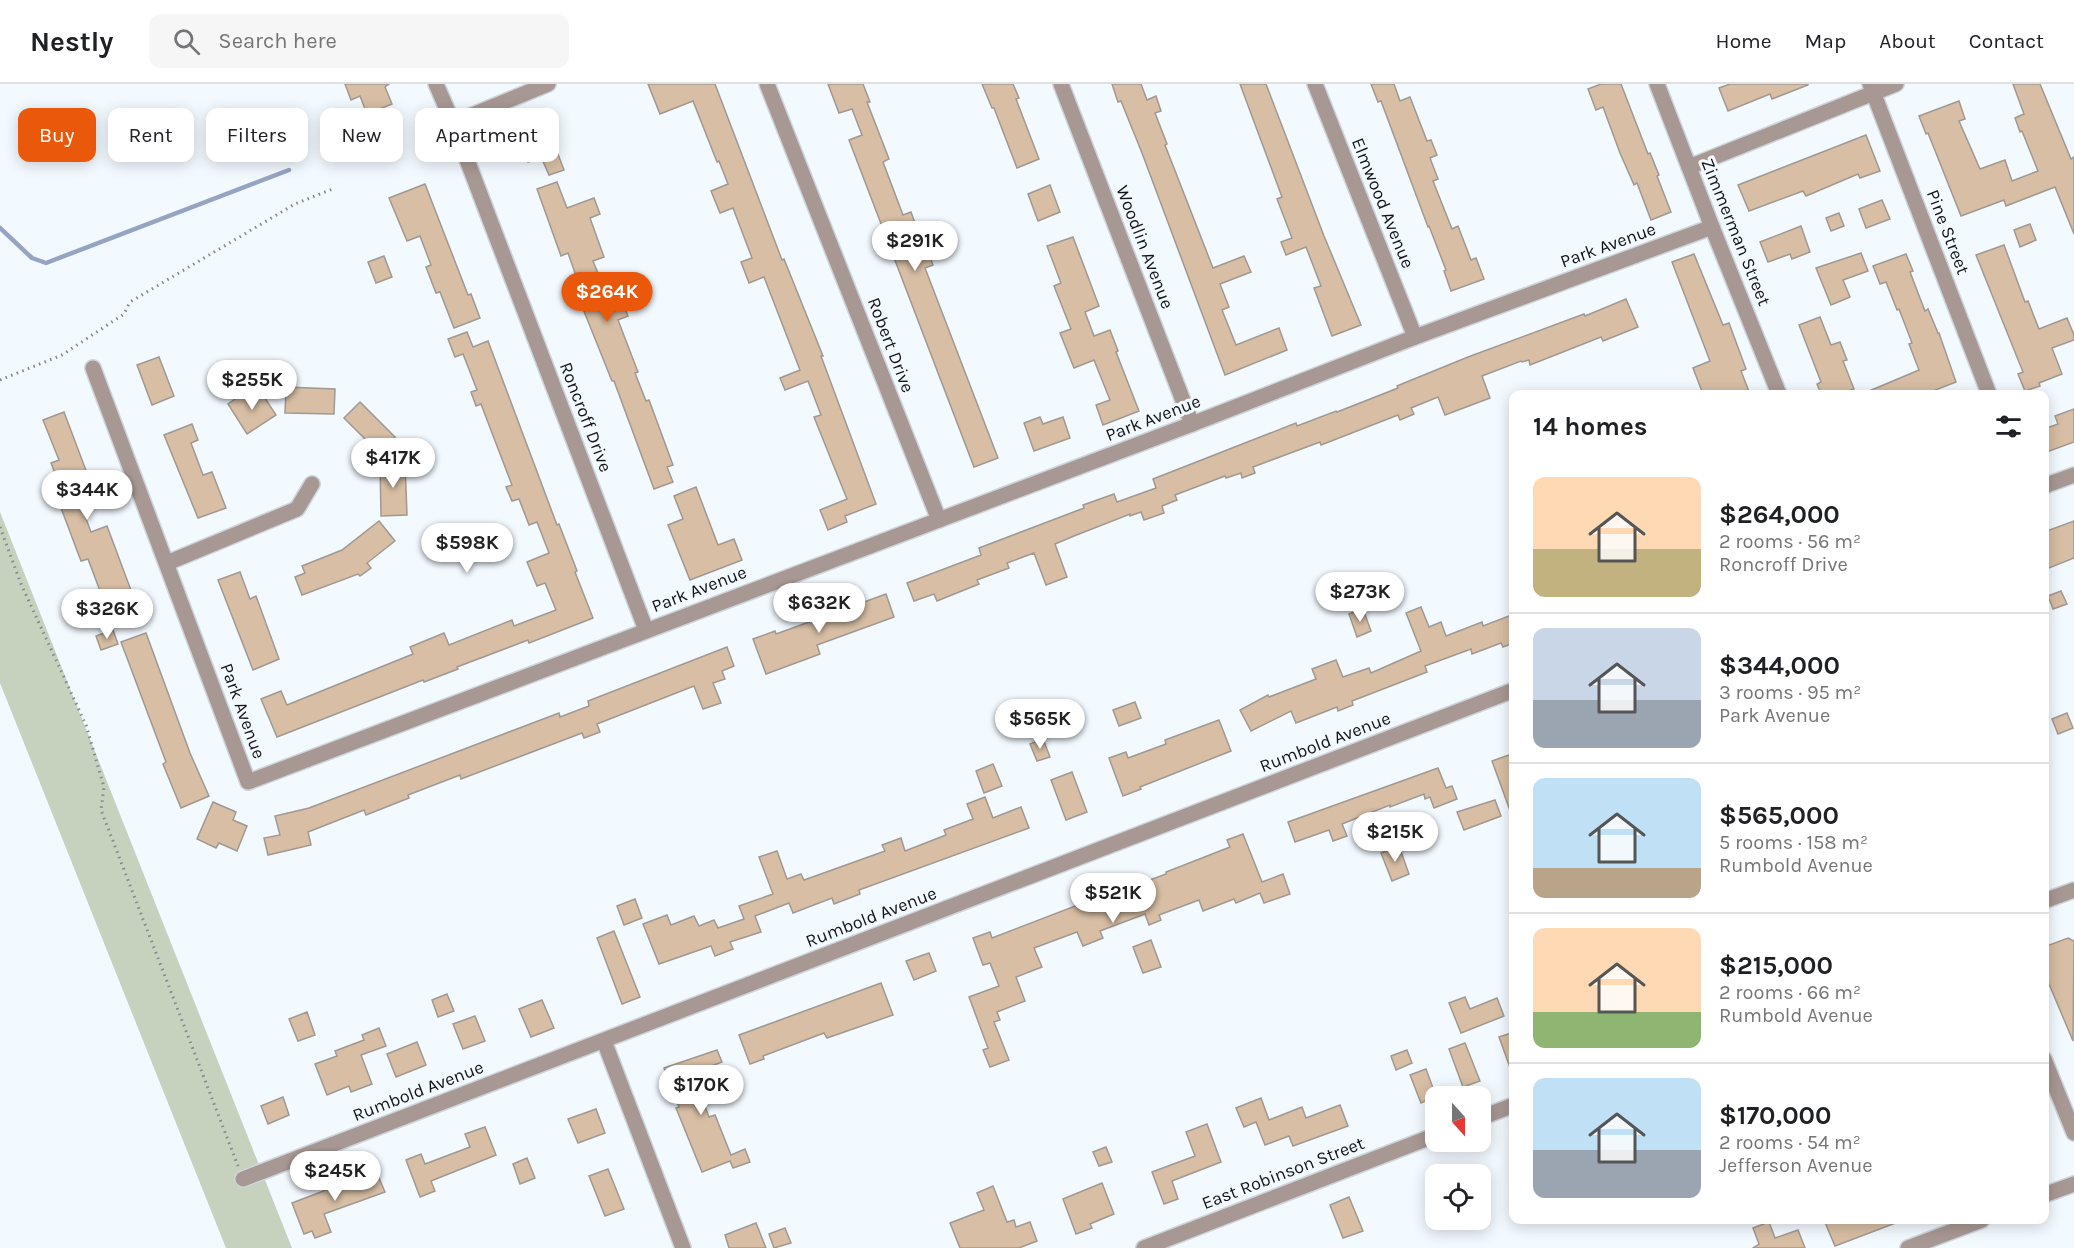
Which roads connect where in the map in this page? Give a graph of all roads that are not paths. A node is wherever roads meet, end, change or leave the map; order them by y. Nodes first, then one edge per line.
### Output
1 (436, 84) edge
2 (548, 84) edge
3 (767, 84) edge
4 (1061, 84) edge
5 (1315, 84) edge
6 (1657, 84) edge
7 (1896, 84) edge
8 (1872, 88) edge
9 (446, 108) edge
10 (490, 108) edge
11 (468, 162) edge
12 (1689, 167) junction
13 (1712, 227) junction
14 (1415, 337) junction
15 (93, 368) dead end
16 (1777, 390) edge
17 (1987, 390) edge
18 (1192, 424) junction
19 (2074, 476) edge
20 (312, 484) dead end
21 (2049, 484) edge
22 (939, 520) junction
23 (168, 563) junction
24 (646, 630) junction
25 (1509, 692) edge
26 (2074, 890) edge
27 (2049, 899) edge
28 (604, 1041) junction
29 (2049, 1071) edge
30 (1509, 1107) edge
31 (1491, 1114) edge
32 (2074, 1132) edge
33 (1425, 1139) edge
34 (243, 1179) road end
35 (2074, 1184) edge
36 (2049, 1193) edge
37 (1971, 1224) edge
38 (1165, 1244) edge
39 (683, 1248) edge
40 (1144, 1248) edge
41 (1908, 1248) edge

1 - 9 street, Roncroff Drive
2 - 10 street
3 - 22 street, Robert Drive
4 - 18 street, Woodlin Avenue
5 - 14 street, Elmwood Avenue
6 - 12 street, Zimmerman Street
7 - 8 street
8 - 12 street
8 - 17 street, Pine Street
11 - 24 street, Roncroff Drive
12 - 13 street, Zimmerman Street
13 - 14 street, Park Avenue
13 - 16 street, Zimmerman Street
14 - 18 street, Park Avenue
15 - 23 street, Park Avenue
18 - 22 street, Park Avenue
19 - 21 street
20 - 23 street
22 - 24 street, Park Avenue
23 - 24 street, Park Avenue
25 - 28 street, Rumbold Avenue
26 - 27 street
28 - 34 street, Rumbold Avenue
28 - 39 street
29 - 32 street
30 - 31 street
33 - 38 street, East Robinson Street
35 - 36 street
37 - 41 street
38 - 40 street, East Robinson Street

